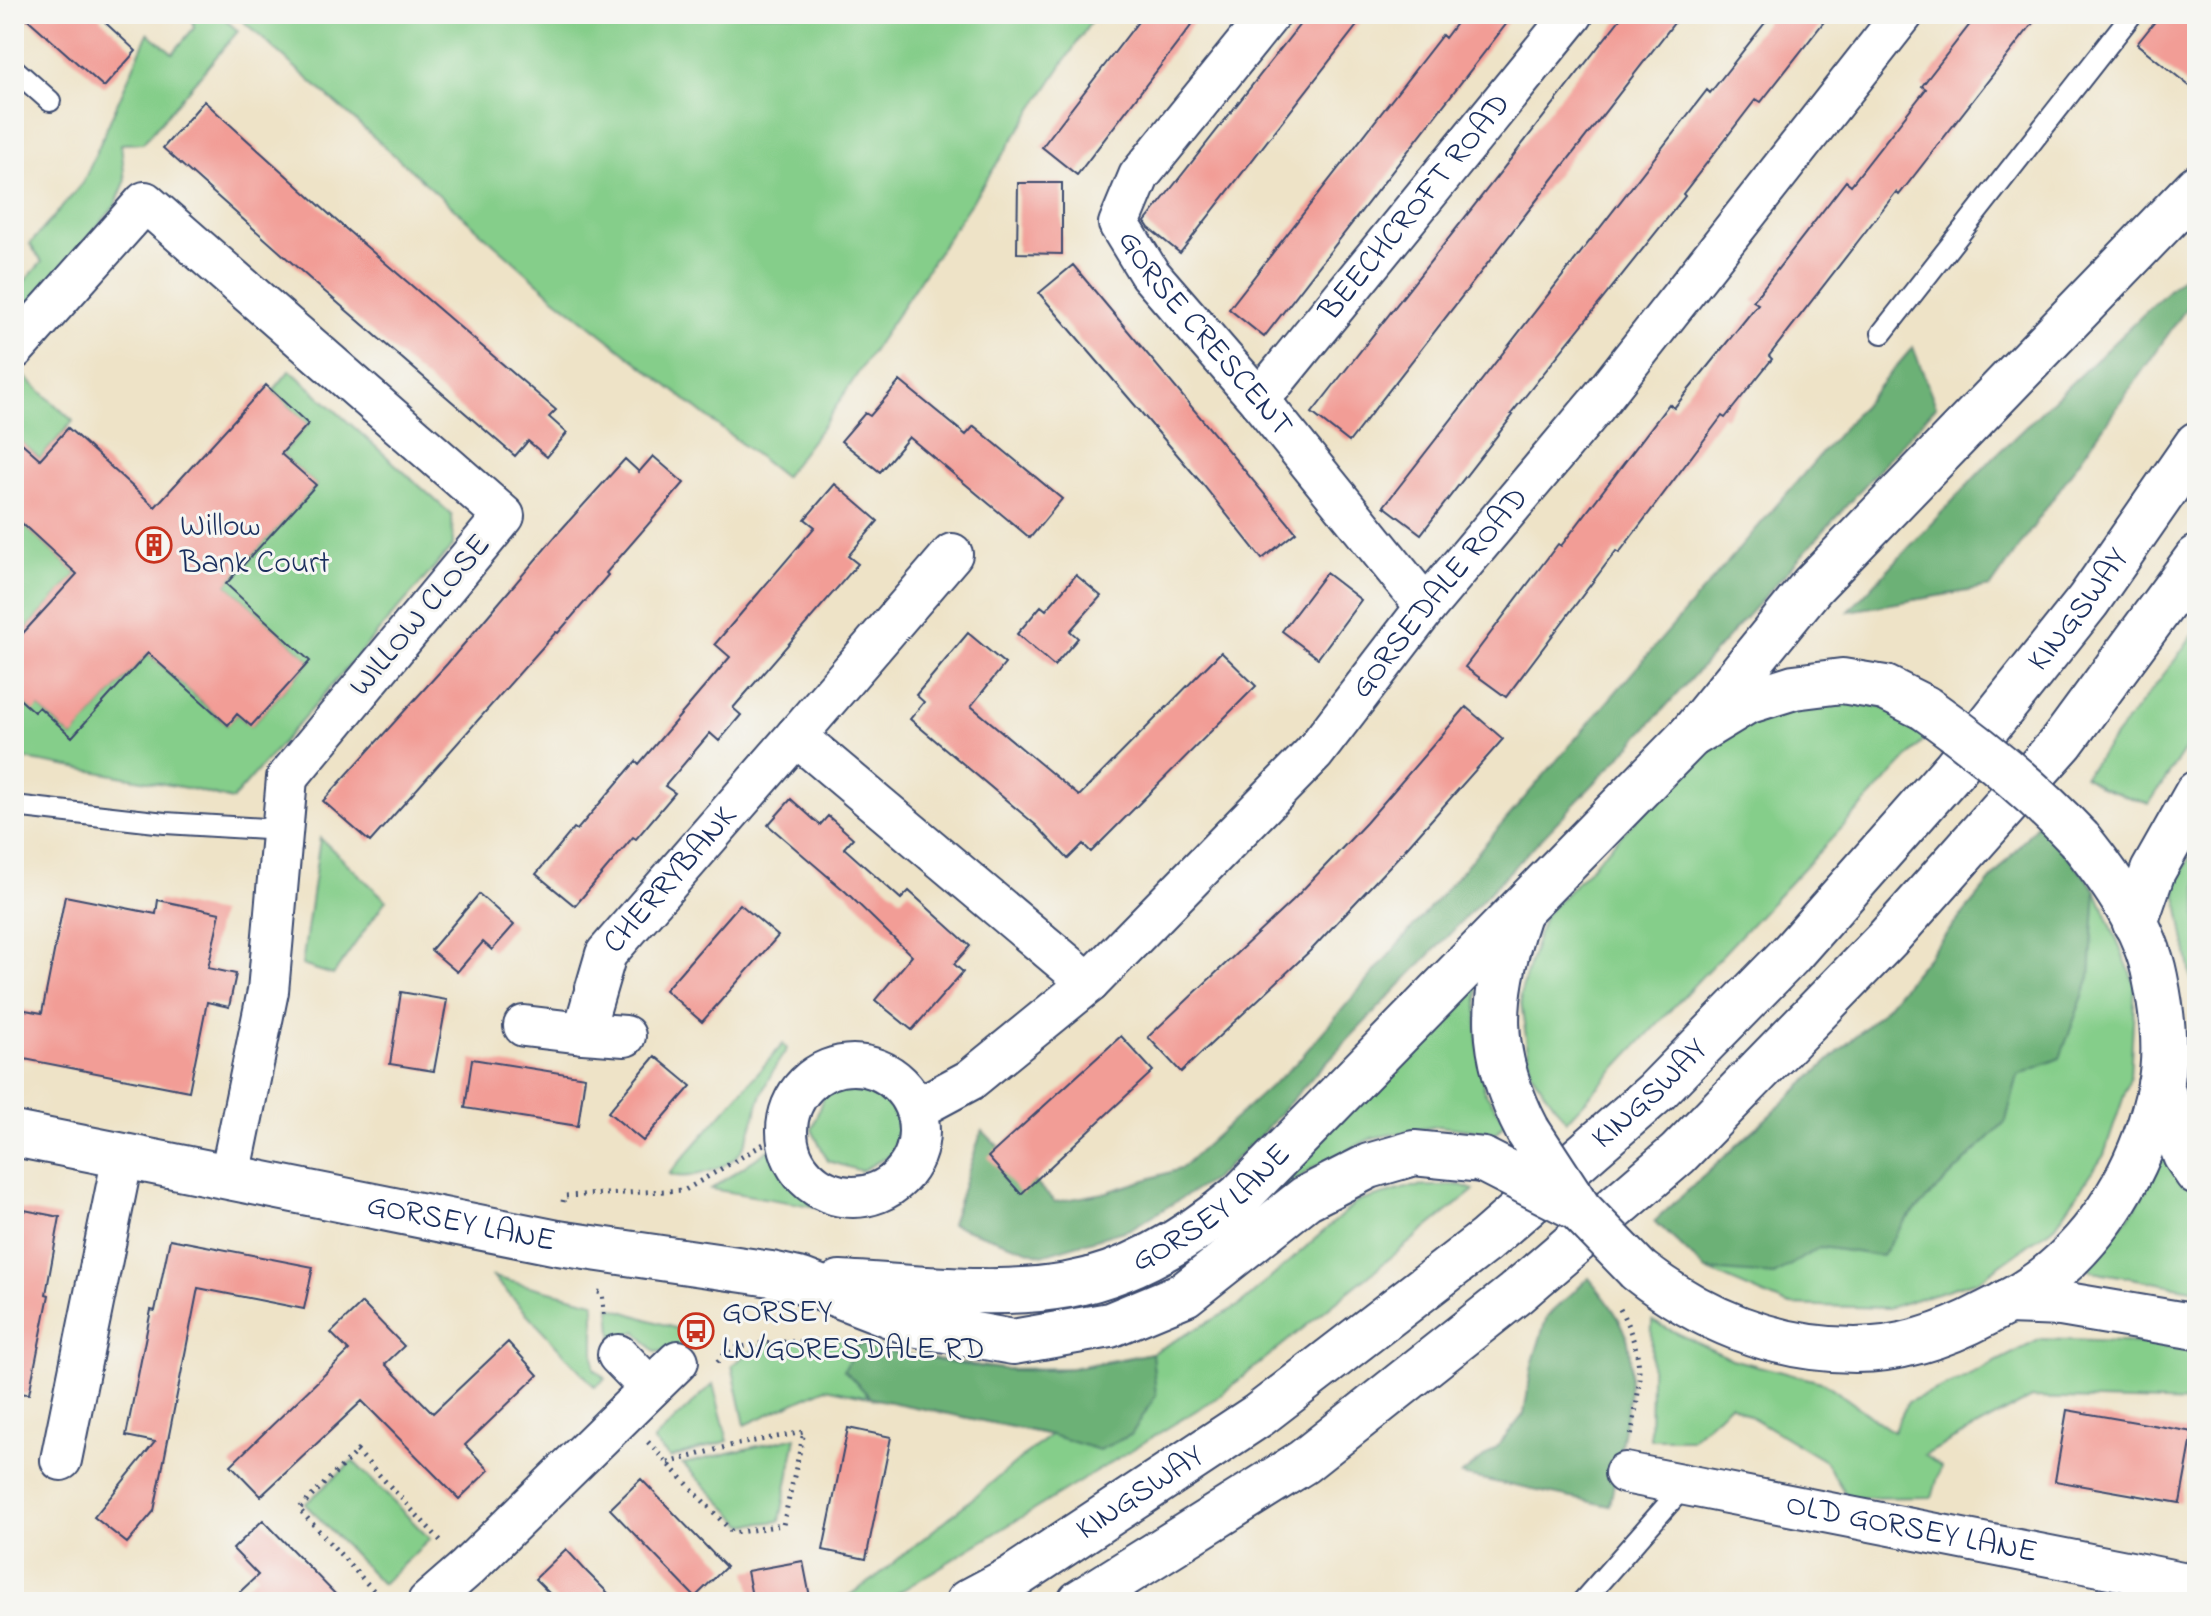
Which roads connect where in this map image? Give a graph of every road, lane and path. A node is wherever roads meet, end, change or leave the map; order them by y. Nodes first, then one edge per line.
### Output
1 (1270, 14) edge
2 (1573, 14) edge
3 (1903, 14) edge
4 (2132, 14) edge
5 (14, 69) edge
6 (50, 101) dead end
7 (2197, 187) edge
8 (1882, 333) dead end
9 (14, 349) edge
10 (1259, 400) junction
11 (2197, 444) edge
12 (952, 554) dead end
13 (2197, 558) edge
14 (1426, 607) junction
15 (796, 736) junction
16 (1690, 736) junction
17 (2197, 793) edge
18 (14, 806) edge
19 (282, 830) junction
20 (1520, 908) junction
21 (2135, 923) junction
22 (1089, 983) junction
23 (524, 1026) dead end
24 (583, 1033) junction
25 (625, 1036) dead end
26 (2160, 1084) junction
27 (916, 1109) dead end
28 (14, 1134) edge
29 (123, 1156) junction
30 (2197, 1173) edge
31 (230, 1176) junction
32 (1579, 1209) junction
33 (802, 1281) junction
34 (1627, 1286) junction
35 (2007, 1302) junction
36 (2197, 1327) edge
37 (618, 1355) dead end
38 (620, 1416) junction
39 (61, 1460) dead end
40 (668, 1463) junction
41 (1625, 1473) joint
42 (1685, 1485) junction
43 (467, 1568) junction
44 (2197, 1585) edge
45 (384, 1602) edge
46 (428, 1602) edge
47 (968, 1602) edge
48 (1080, 1602) edge
49 (1582, 1602) edge

1 - 10 street, GORSE CRESCENT
2 - 10 street, BEECHCROFT ROAD
3 - 14 street, GORSEDALE ROAD
4 - 8 lane
5 - 6 lane
7 - 16 main road
9 - 19 street, WILLOW CLOSE
10 - 14 street, GORSE CRESCENT
11 - 47 main road, KINGSWAY
12 - 15 street, CHERRYBANK
13 - 48 main road, KINGSWAY
14 - 22 street, GORSEDALE ROAD
15 - 22 street
15 - 24 street, CHERRYBANK
16 - 20 main road, GORSEY LANE
16 - 21 main road, bridge
17 - 21 main road
18 - 19 lane
19 - 31 street, WILLOW CLOSE
20 - 32 main road, bridge
20 - 33 main road, GORSEY LANE
21 - 26 main road
22 - 27 street, GORSEDALE ROAD
23 - 24 street
24 - 25 street
26 - 30 main road
26 - 35 main road
28 - 29 main road, GORSEY LANE
29 - 31 main road, GORSEY LANE
29 - 39 street
31 - 33 main road, GORSEY LANE
32 - 33 main road, GORSEY LANE, bridge
32 - 34 main road, bridge
34 - 35 main road
34 - 41 path
35 - 36 main road
37 - 38 street
38 - 40 path
38 - 43 street
40 - 40 path
41 - 42 street, OLD GORSEY LANE
42 - 44 street, OLD GORSEY LANE
42 - 49 lane
43 - 45 path
43 - 46 street

